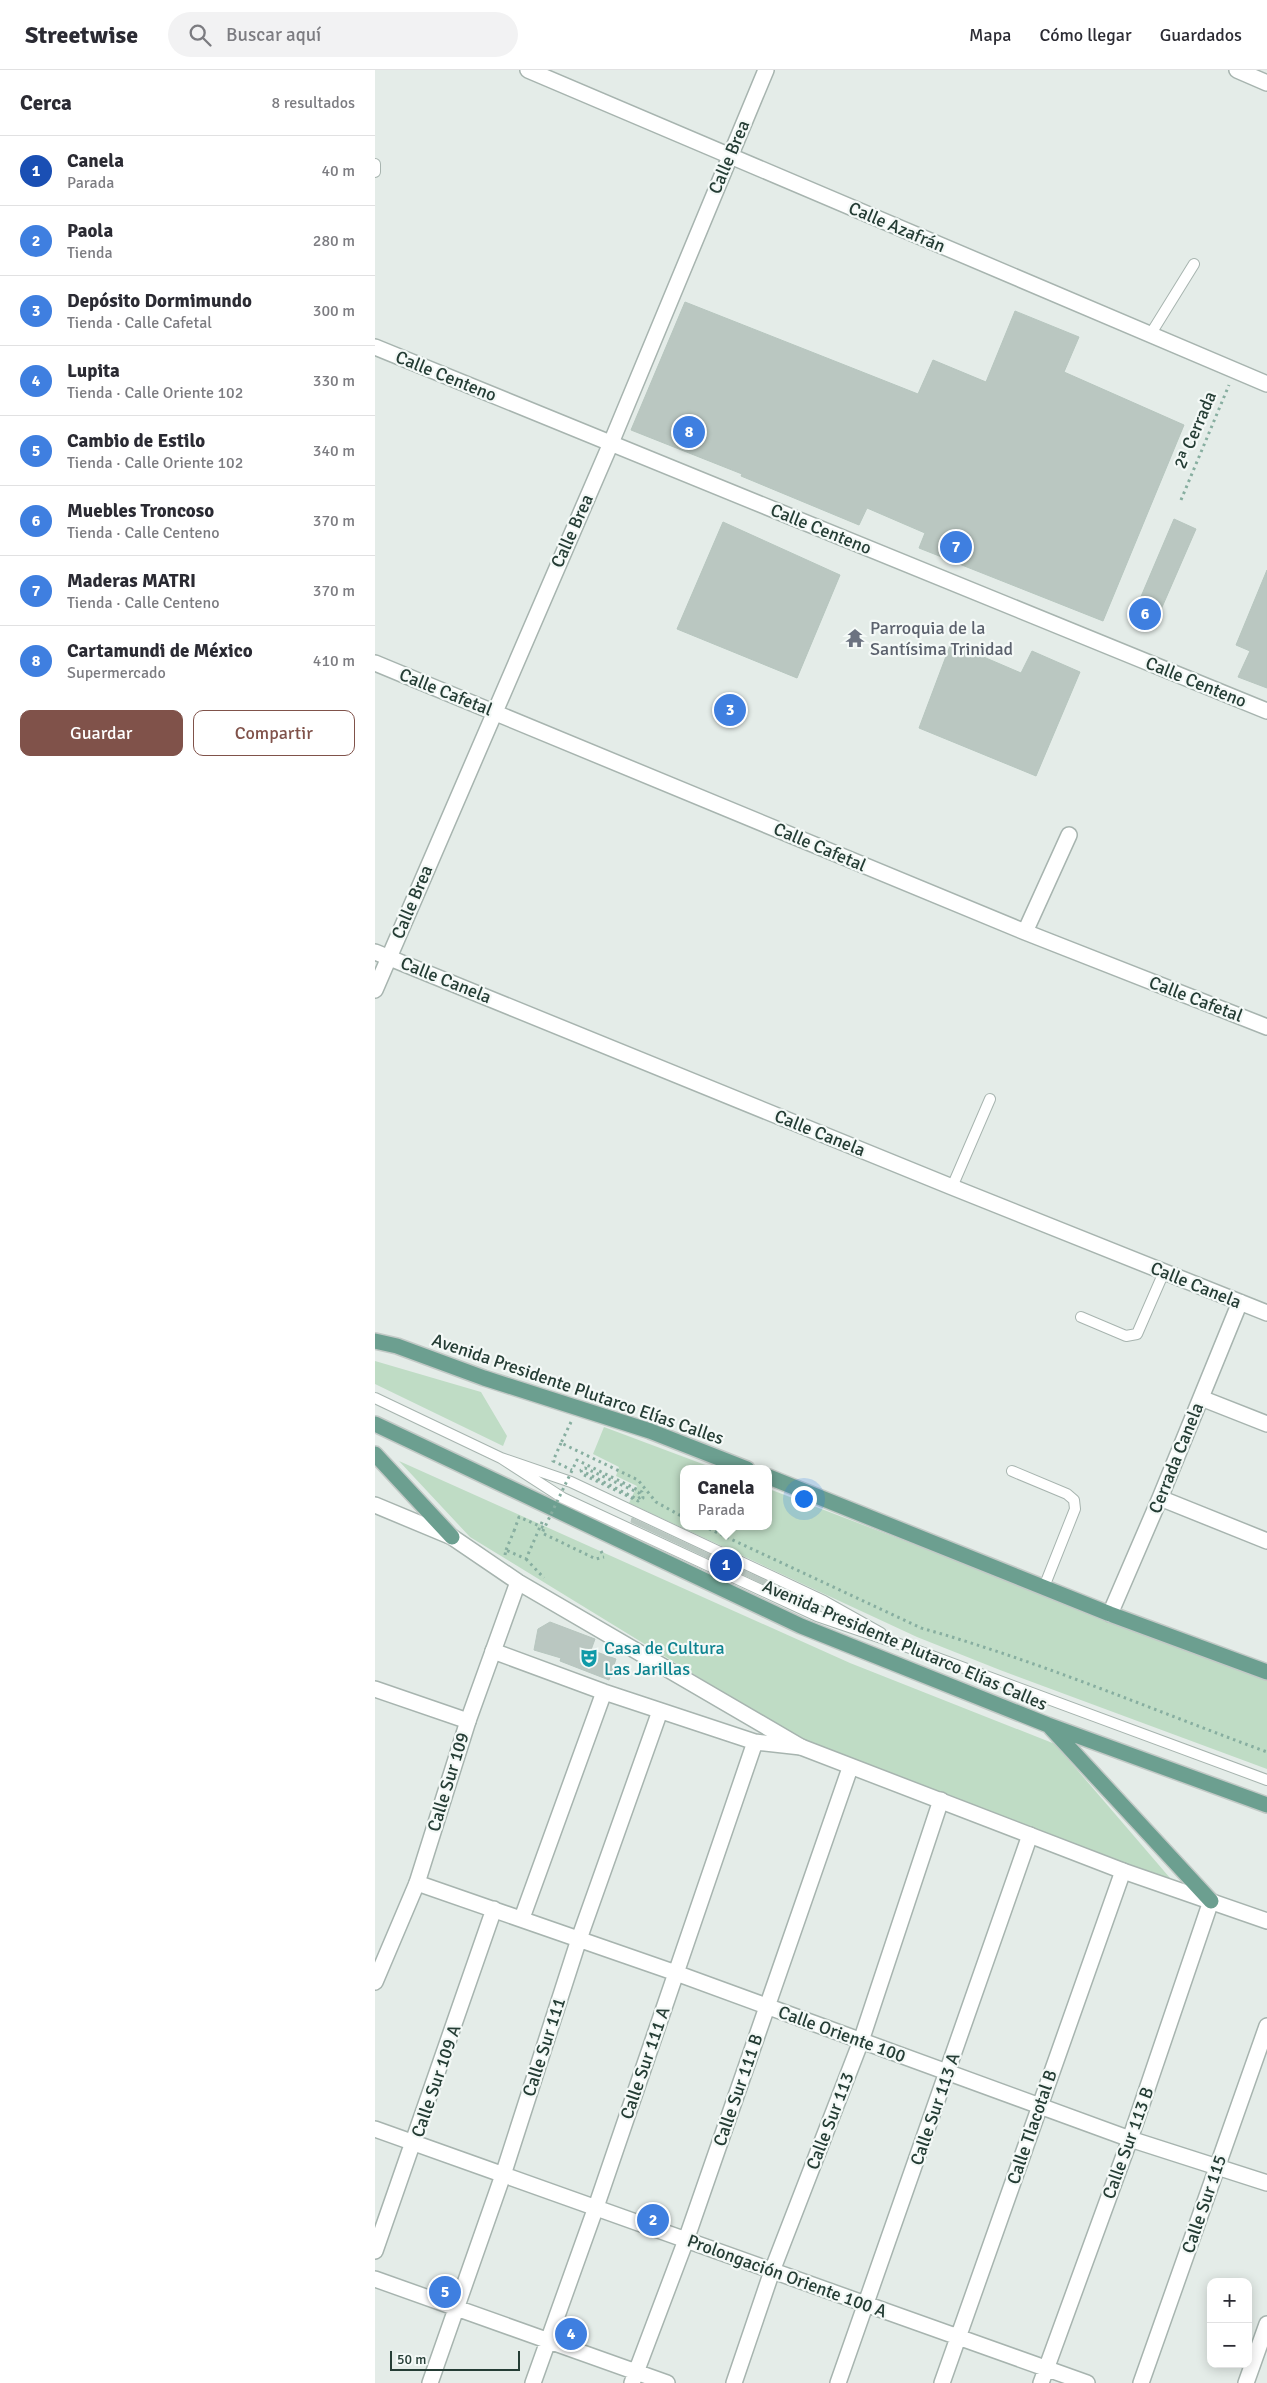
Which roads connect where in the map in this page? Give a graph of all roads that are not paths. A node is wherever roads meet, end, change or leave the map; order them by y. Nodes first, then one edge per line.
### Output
1 (527, 70) edge
2 (766, 70) edge
3 (1237, 70) edge
4 (1267, 83) edge
5 (730, 154) junction
6 (375, 164) edge
7 (375, 172) edge
8 (1194, 264) dead end
9 (1150, 335) junction
10 (375, 347) edge
11 (1267, 384) edge
12 (611, 443) junction
13 (375, 663) edge
14 (493, 711) junction
15 (1267, 711) edge
16 (1069, 835) dead end
17 (1025, 932) junction
18 (382, 954) edge
19 (375, 990) edge
20 (1267, 1027) edge
21 (990, 1100) dead end
22 (953, 1187) junction
23 (1163, 1272) junction
24 (1240, 1302) junction
25 (1267, 1313) edge
26 (1081, 1318) dead end
27 (375, 1336) edge
28 (375, 1341) edge
29 (397, 1346) junction
30 (375, 1398) edge
31 (1201, 1398) junction
32 (375, 1424) edge
33 (1267, 1424) edge
34 (375, 1454) edge
35 (501, 1458) junction
36 (737, 1465) edge
37 (1012, 1472) dead end
38 (772, 1478) edge
39 (1161, 1498) junction
40 (375, 1505) edge
41 (452, 1537) junction
42 (1267, 1541) edge
43 (518, 1582) junction
44 (1044, 1587) junction
45 (1110, 1614) junction
46 (902, 1645) junction
47 (493, 1651) junction
48 (1267, 1672) edge
49 (375, 1689) edge
50 (605, 1692) junction
51 (660, 1711) junction
52 (468, 1721) junction
53 (1048, 1725) junction
54 (755, 1742) junction
55 (801, 1747) junction
56 (850, 1768) junction
57 (1267, 1780) edge
58 (941, 1800) junction
59 (1267, 1805) edge
60 (1030, 1835) junction
61 (1123, 1871) junction
62 (417, 1883) junction
63 (1211, 1901) junction
64 (494, 1909) junction
65 (522, 1918) junction
66 (1267, 1921) edge
67 (579, 1939) junction
68 (676, 1973) junction
69 (375, 1982) edge
70 (767, 2007) junction
71 (1267, 2026) edge
72 (861, 2041) junction
73 (948, 2073) junction
74 (1038, 2106) junction
75 (375, 2129) edge
76 (1130, 2139) junction
77 (414, 2144) junction
78 (1217, 2166) junction
79 (503, 2175) junction
80 (1267, 2184) edge
81 (596, 2208) junction
82 (686, 2240) junction
83 (375, 2252) edge
84 (773, 2271) junction
85 (375, 2279) edge
86 (867, 2306) junction
87 (457, 2308) junction
88 (1267, 2324) edge
89 (959, 2337) junction
90 (548, 2340) junction
91 (1046, 2368) junction
92 (633, 2377) edge
93 (430, 2383) edge
94 (533, 2383) edge
95 (667, 2383) edge
96 (734, 2383) edge
97 (838, 2383) edge
98 (942, 2383) edge
99 (1041, 2383) edge
100 (1087, 2383) edge
101 (1141, 2383) edge
102 (1246, 2383) edge

1 - 5 street, Calle Azafrán
2 - 5 street, Calle Brea
3 - 4 street
5 - 9 street, Calle Azafrán
5 - 12 street, Calle Brea
6 - 7 lane
8 - 9 lane
9 - 11 street, Calle Azafrán
10 - 12 street, Calle Centeno
12 - 14 street, Calle Brea
12 - 15 street, Calle Centeno
13 - 14 street, Calle Cafetal
14 - 17 street, Calle Cafetal
14 - 18 street, Calle Brea
16 - 17 street
17 - 20 street, Calle Cafetal
18 - 19 street, Calle Brea
18 - 22 street, Calle Canela
21 - 22 lane
22 - 23 street, Calle Canela
23 - 24 street, Calle Canela
23 - 26 lane
24 - 25 street, Calle Canela
24 - 31 street, Cerrada Canela
27 - 29 street, Avenida Presidente Plutarco Elías Calles
28 - 29 main road, Avenida Presidente Plutarco Elías Calles
29 - 36 main road, Avenida Presidente Plutarco Elías Calles
30 - 35 lane
31 - 33 street
31 - 39 street, Cerrada Canela
32 - 53 main road, Avenida Presidente Plutarco Elías Calles
34 - 41 main road
35 - 46 lane
35 - 46 lane
37 - 44 lane
38 - 44 main road
39 - 42 street
39 - 45 street, Cerrada Canela
40 - 41 street
41 - 43 street
43 - 47 street, Calle Sur 109
43 - 55 street
44 - 45 main road
45 - 48 main road
46 - 57 lane
47 - 50 street
47 - 52 street, Calle Sur 109
49 - 52 street
50 - 51 street
50 - 65 street
51 - 54 street
51 - 67 street, Calle Sur 111
52 - 62 street, Calle Sur 109
53 - 59 main road, Avenida Presidente Plutarco Elías Calles
53 - 63 main road
54 - 55 street
54 - 68 street, Calle Sur 111 A
55 - 56 street
56 - 58 street
56 - 70 street, Calle Sur 111 B
58 - 60 street
58 - 72 street, Calle Sur 113
60 - 61 street
60 - 73 street, Calle Sur 113 A
61 - 63 street
61 - 74 street, Calle Tlacotal B
62 - 64 street, Calle Oriente 100
62 - 69 street, Calle Sur 109
63 - 66 street
63 - 76 street, Calle Sur 113 B
64 - 65 street, Calle Oriente 100
64 - 77 street, Calle Sur 109 A
65 - 67 street, Calle Oriente 100
67 - 68 street, Calle Oriente 100
67 - 79 street, Calle Sur 111
68 - 70 street, Calle Oriente 100
68 - 81 street, Calle Sur 111 A
70 - 72 street, Calle Oriente 100
70 - 82 street, Calle Sur 111 B
71 - 78 street, Calle Sur 115
72 - 73 street, Calle Oriente 100
72 - 84 street, Calle Sur 113
73 - 74 street, Calle Oriente 100
73 - 86 street, Calle Sur 113 A
74 - 76 street, Calle Oriente 100
74 - 89 street, Calle Tlacotal B
75 - 77 street, Prolongación Oriente 100 A
76 - 78 street, Calle Oriente 100
76 - 91 street, Calle Sur 113 B
77 - 79 street, Prolongación Oriente 100 A
77 - 83 street, Calle Sur 109 A
78 - 80 street, Calle Oriente 100
78 - 101 street, Calle Sur 115
79 - 81 street, Prolongación Oriente 100 A
79 - 87 street, Calle Sur 111
81 - 82 street, Prolongación Oriente 100 A
81 - 90 street, Calle Sur 111 A
82 - 84 street, Prolongación Oriente 100 A
82 - 92 street, Calle Sur 111 B
84 - 86 street, Prolongación Oriente 100 A
84 - 96 street, Calle Sur 113
85 - 87 street
86 - 89 street, Prolongación Oriente 100 A
86 - 97 street, Calle Sur 113 A
87 - 90 street
87 - 93 street, Calle Sur 111
88 - 102 street
89 - 91 street, Prolongación Oriente 100 A
89 - 98 street, Calle Tlacotal B
90 - 92 street
90 - 94 street, Calle Sur 111 A
91 - 99 street, Calle Sur 113 B
91 - 100 street, Prolongación Oriente 100 A
92 - 95 street

